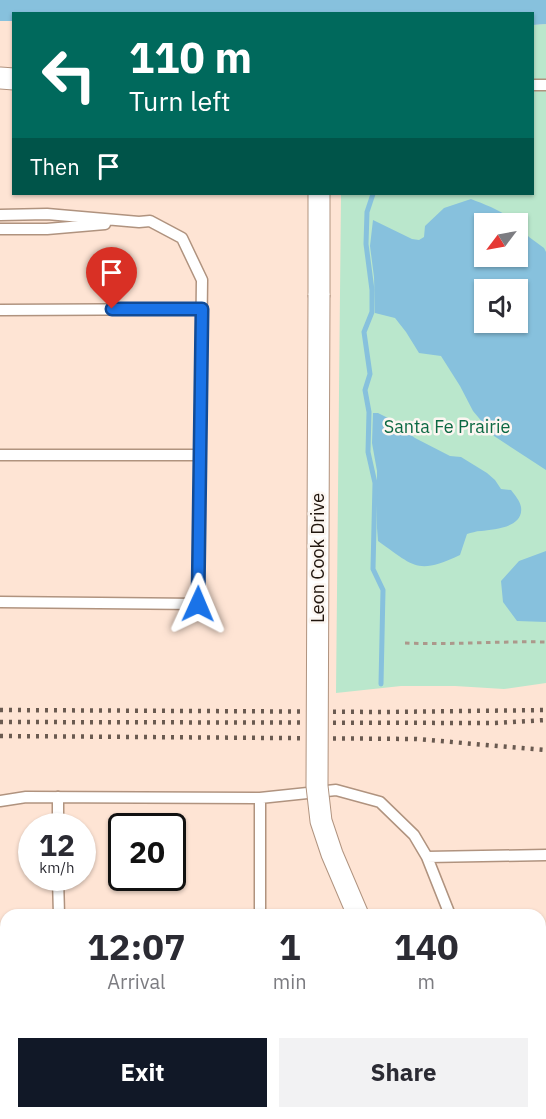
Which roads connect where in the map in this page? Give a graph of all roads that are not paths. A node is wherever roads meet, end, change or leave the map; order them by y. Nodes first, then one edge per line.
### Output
1 (319, 195) edge
2 (0, 215) edge
3 (139, 222) junction
4 (0, 229) edge
5 (202, 309) junction
6 (0, 310) edge
7 (0, 455) edge
8 (200, 455) junction
9 (0, 602) edge
10 (58, 797) junction
11 (260, 798) junction
12 (0, 801) edge
13 (58, 813) edge
14 (546, 855) edge
15 (427, 857) junction
16 (58, 891) edge
17 (59, 909) edge
18 (260, 909) edge
19 (356, 909) edge
20 (448, 909) edge

1 - 19 street, Leon Cook Drive, bridge
2 - 3 lane
3 - 4 lane
3 - 5 lane
5 - 6 lane
5 - 8 lane
7 - 8 lane
8 - 9 lane
10 - 11 lane
10 - 12 lane
10 - 13 lane
11 - 15 lane
11 - 18 lane
14 - 15 lane
15 - 20 lane
16 - 17 lane

